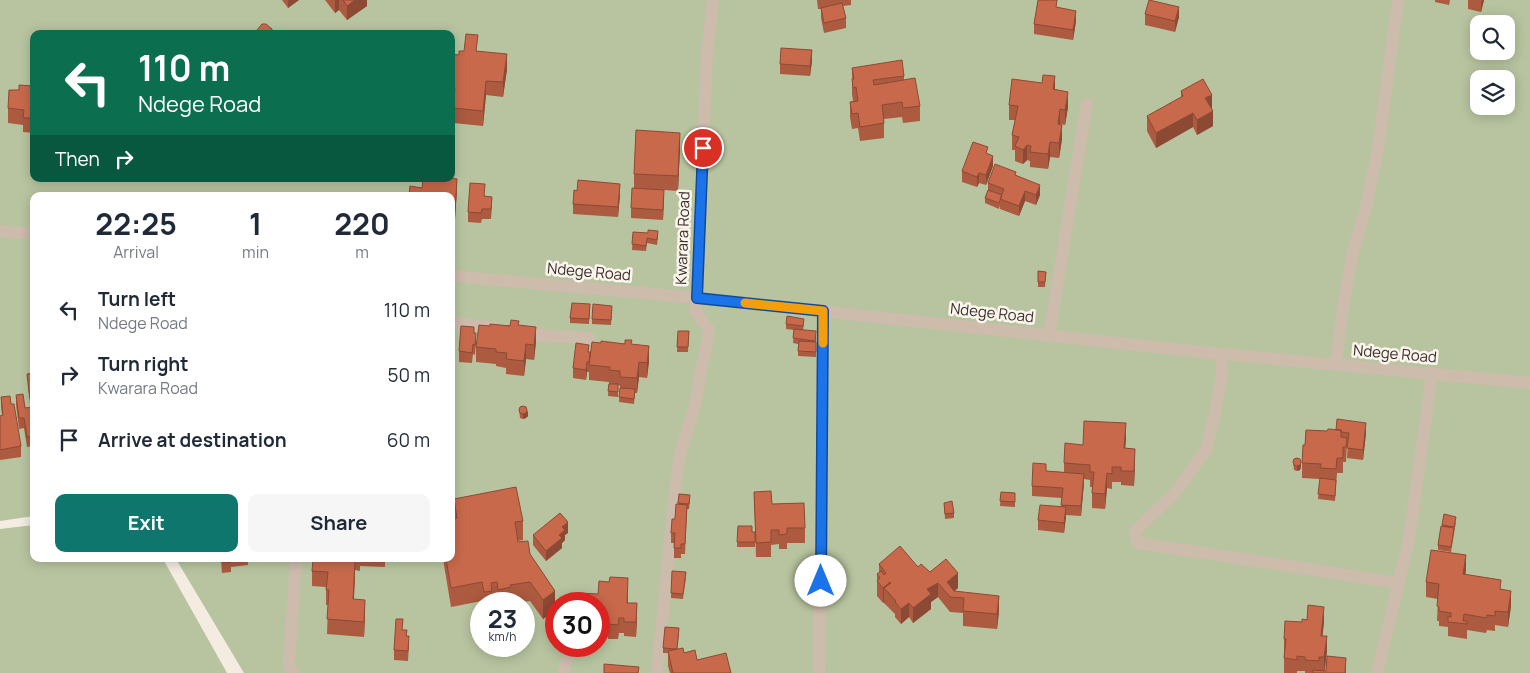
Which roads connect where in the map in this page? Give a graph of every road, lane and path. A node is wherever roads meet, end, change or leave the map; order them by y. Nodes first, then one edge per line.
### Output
1 (713, 0) edge
2 (1398, 0) edge
3 (1087, 104) dead end
4 (0, 231) edge
5 (30, 234) edge
6 (455, 276) edge
7 (697, 298) junction
8 (823, 311) junction
9 (455, 323) edge
10 (1049, 335) junction
11 (590, 338) dead end
12 (1221, 354) junction
13 (1336, 364) junction
14 (1432, 374) junction
15 (1530, 383) edge
16 (296, 562) edge
17 (1399, 583) junction
18 (567, 659) dead end
19 (292, 673) edge
20 (563, 673) edge
21 (657, 673) edge
22 (820, 673) edge
23 (1377, 673) edge

1 - 7 street, Kwarara Road
2 - 13 street
3 - 10 street
4 - 5 street
6 - 7 street, Ndege Road
7 - 8 street, Ndege Road
7 - 21 street, Kwarara Road
8 - 10 street, Ndege Road
8 - 22 street
9 - 11 street
10 - 12 street, Ndege Road
12 - 13 street, Ndege Road
12 - 17 street
13 - 14 street, Ndege Road
14 - 15 street, Ndege Road
14 - 17 street
16 - 19 street
17 - 23 street
18 - 20 street

